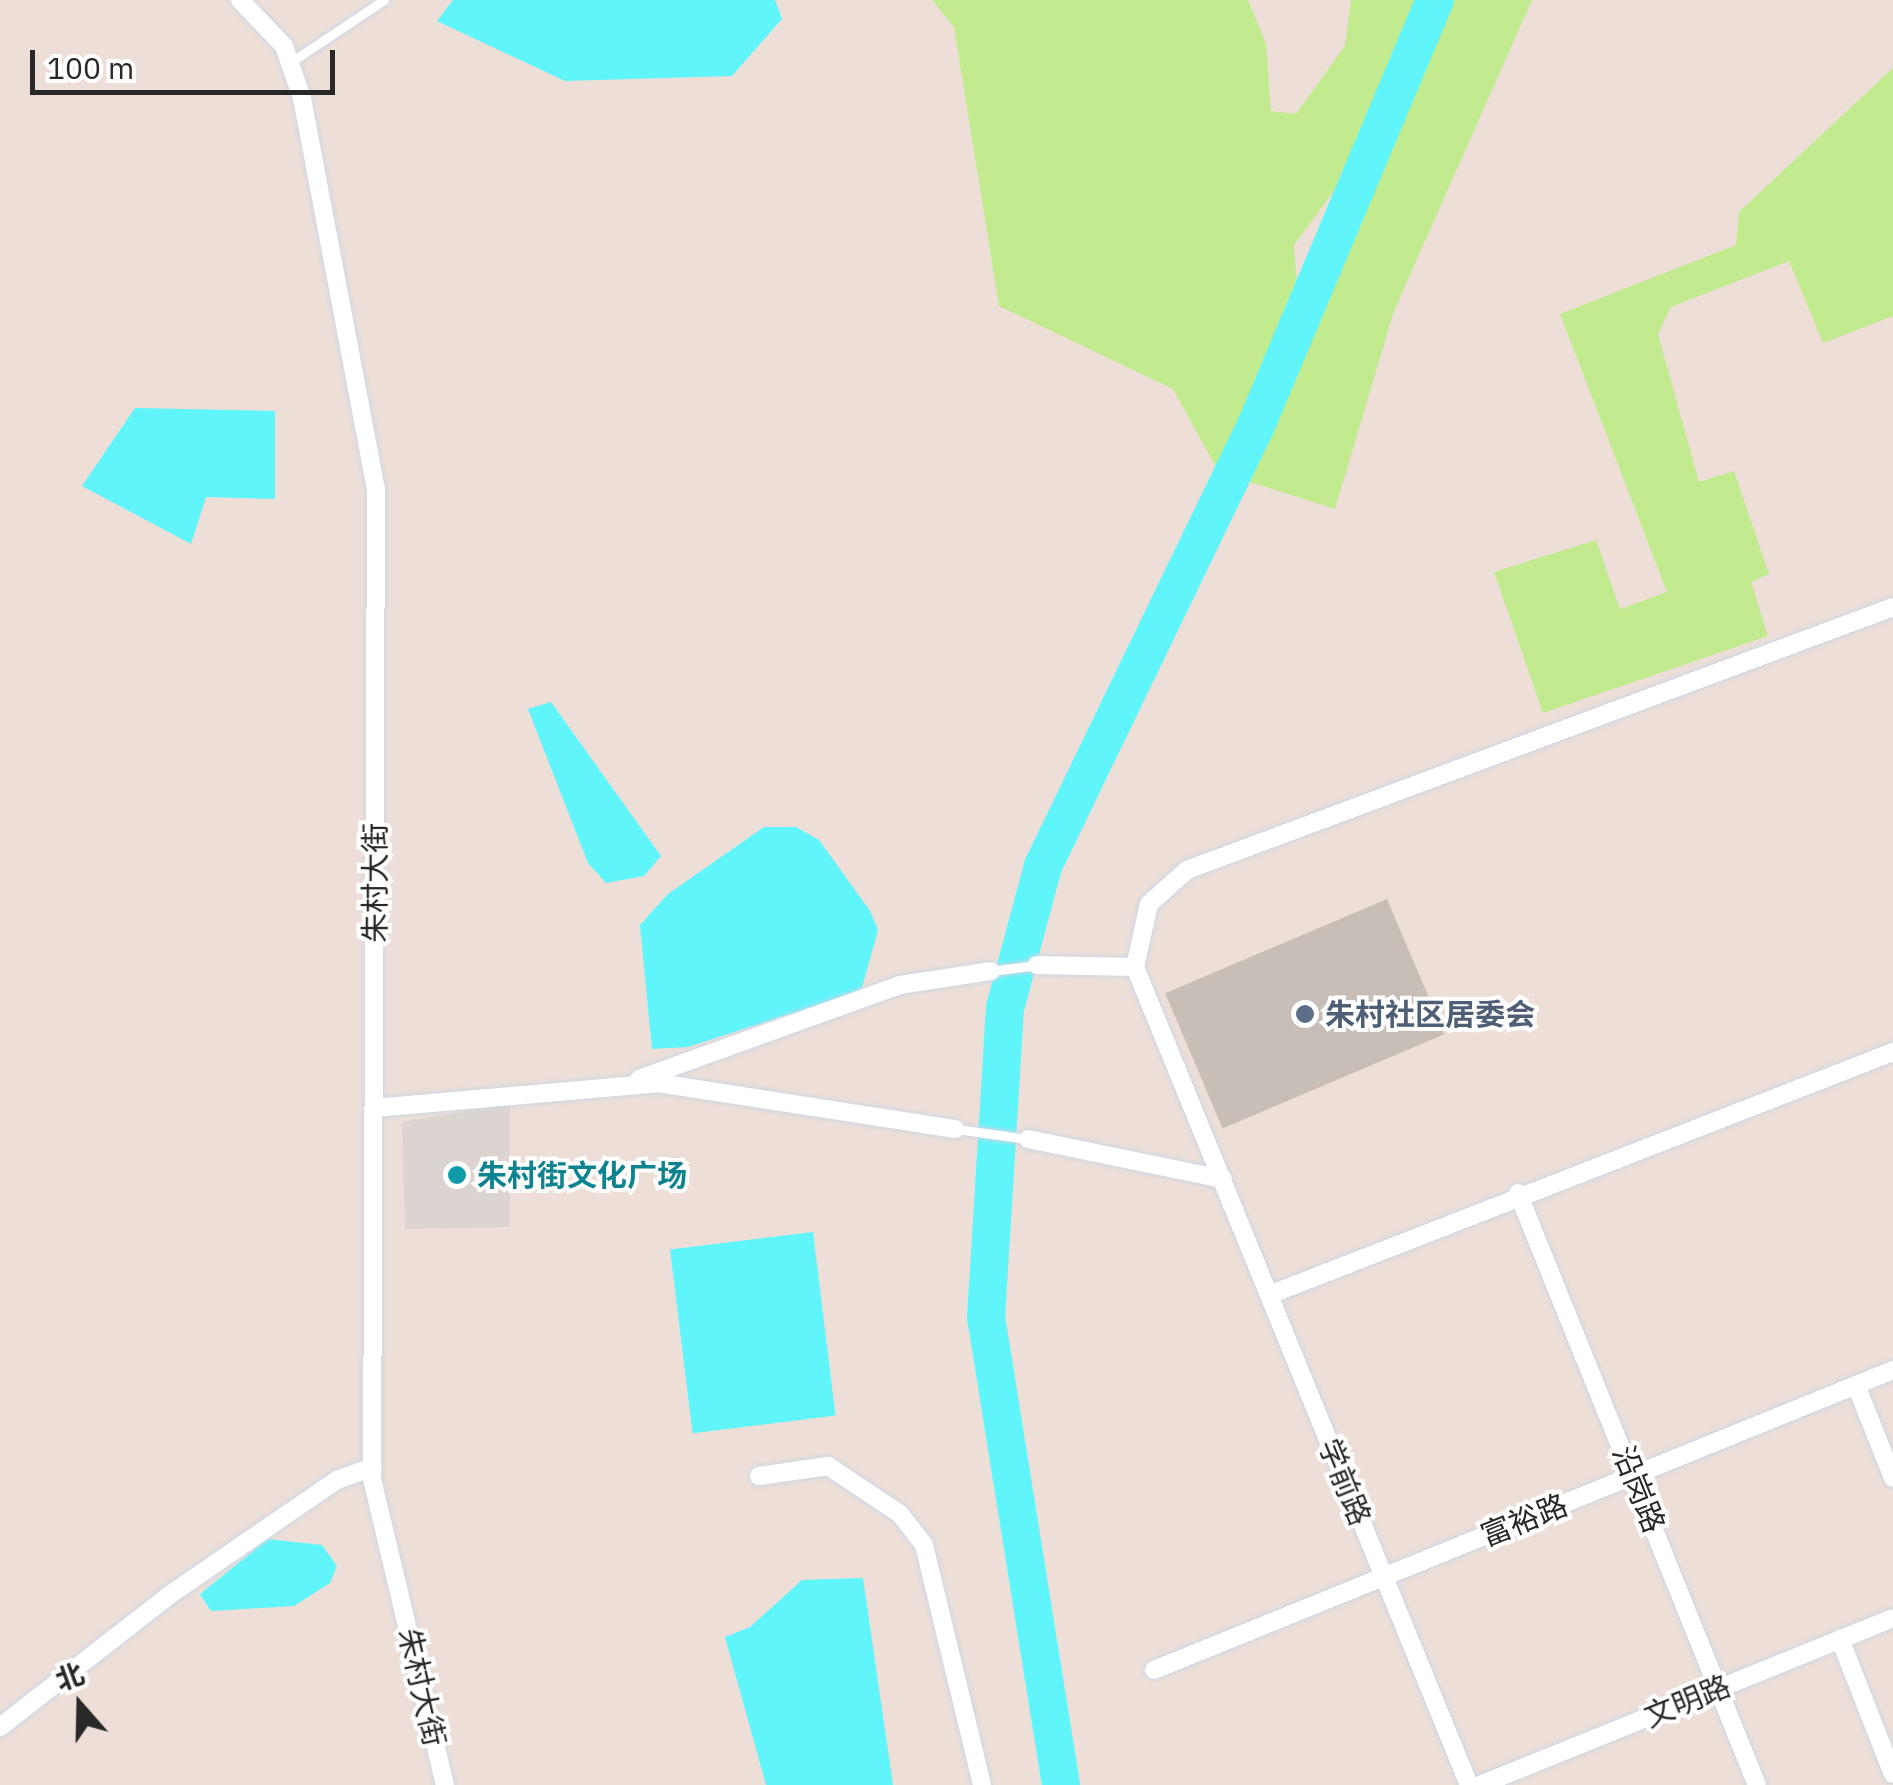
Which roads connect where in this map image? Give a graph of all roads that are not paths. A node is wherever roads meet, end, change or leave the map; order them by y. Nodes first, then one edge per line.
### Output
1 (240, 0) edge
2 (384, 0) edge
3 (290, 62) junction
4 (1893, 607) edge
5 (1037, 965) joint
6 (1135, 967) junction
7 (990, 971) joint
8 (1893, 1052) edge
9 (625, 1084) junction
10 (374, 1108) junction
11 (955, 1129) joint
12 (1028, 1139) joint
13 (1223, 1179) junction
14 (1518, 1194) junction
15 (1269, 1295) junction
16 (1893, 1370) edge
17 (1856, 1385) junction
18 (372, 1467) junction
19 (1634, 1475) junction
20 (759, 1476) dead end
21 (1893, 1478) edge
22 (1384, 1577) junction
23 (1893, 1618) edge
24 (1840, 1640) junction
25 (1154, 1670) dead end
26 (1720, 1688) junction
27 (0, 1727) edge
28 (1893, 1774) edge
29 (445, 1785) edge
30 (982, 1785) edge
31 (1469, 1785) edge
32 (1480, 1785) edge
33 (1757, 1785) edge

1 - 3 street, 朱村大街
2 - 3 lane
3 - 10 street, 朱村大街
4 - 6 street
5 - 6 street
5 - 7 lane
6 - 13 street, 学前路
7 - 9 street
8 - 14 street
9 - 10 street
9 - 11 street
10 - 18 street, 朱村大街
11 - 12 lane
12 - 13 street
13 - 15 street, 学前路
14 - 15 street
14 - 19 street, 沿岗路
15 - 22 street, 学前路
16 - 17 street, 富裕路
17 - 19 street, 富裕路
17 - 21 street
18 - 27 street
18 - 29 street, 朱村大街
19 - 22 street, 富裕路
19 - 26 street, 沿岗路
20 - 30 street
22 - 25 street, 富裕路
22 - 31 street, 学前路
23 - 24 street, 文明路
24 - 26 street, 文明路
24 - 28 street
26 - 32 street, 文明路
26 - 33 street, 沿岗路

